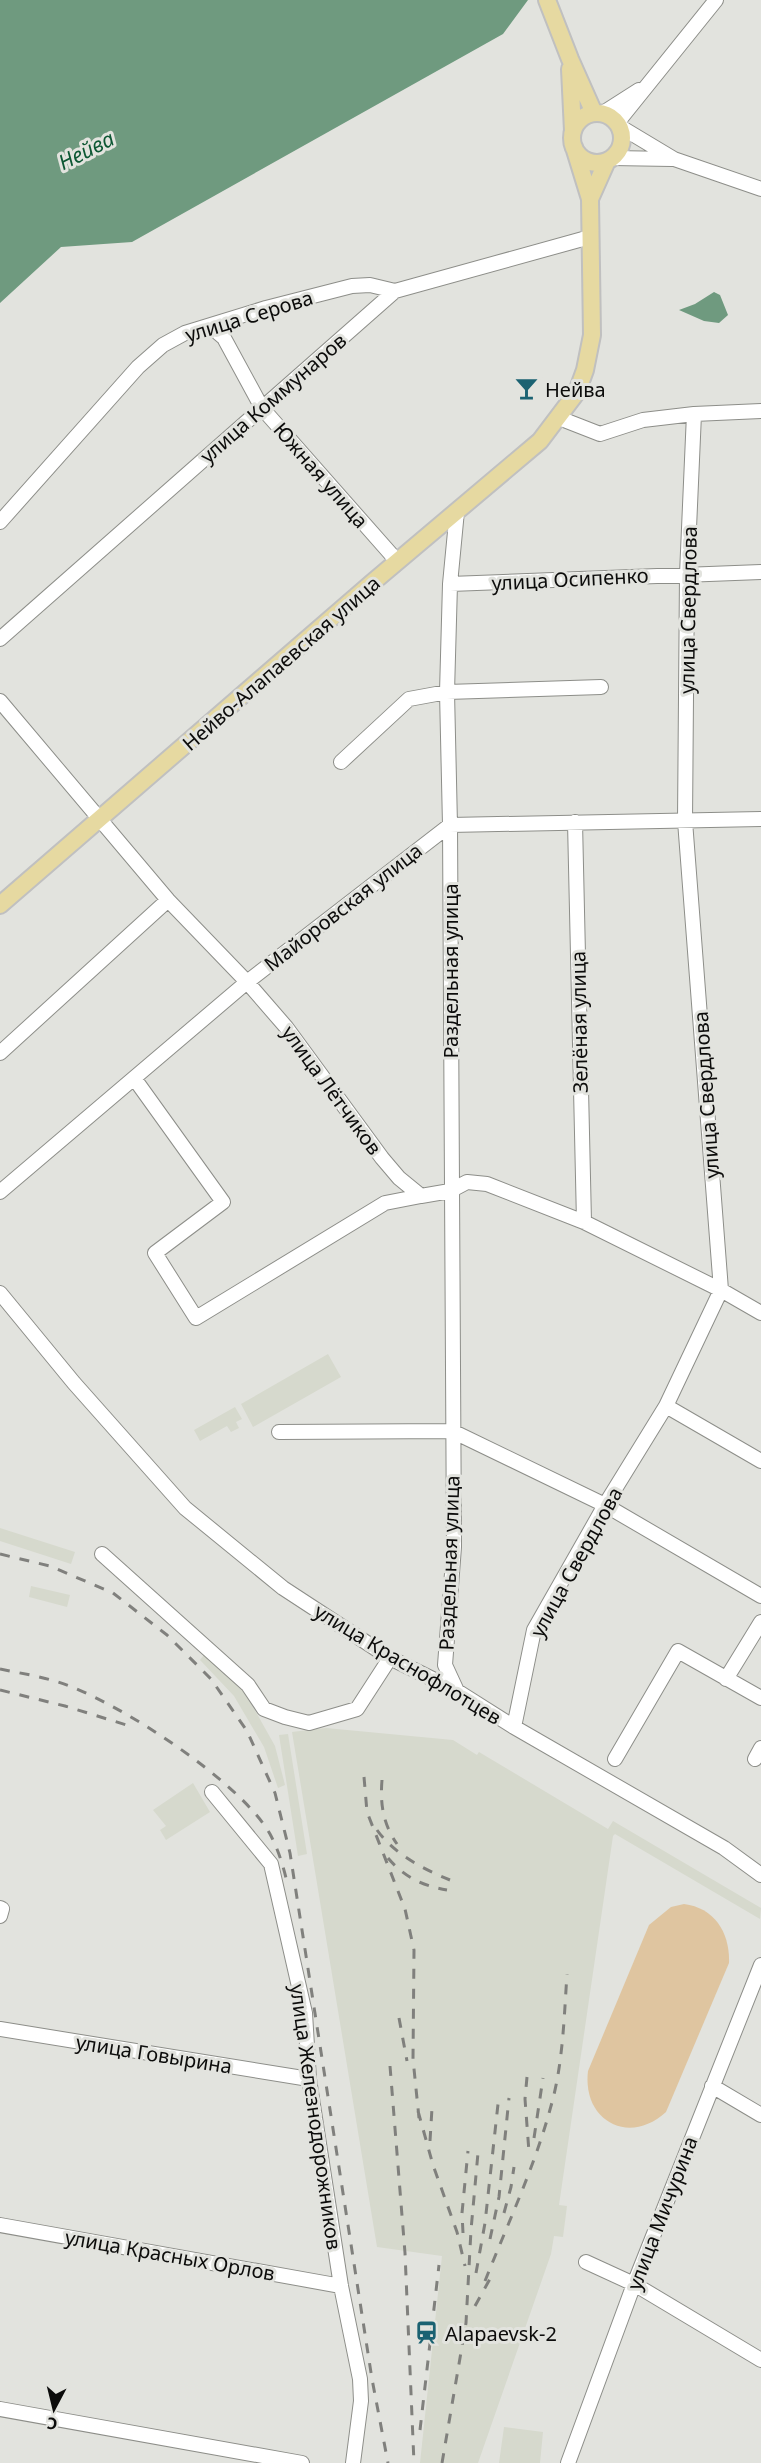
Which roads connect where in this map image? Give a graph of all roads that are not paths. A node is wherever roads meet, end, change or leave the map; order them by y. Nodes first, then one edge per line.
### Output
1 (548, 0) edge
2 (716, 0) edge
3 (570, 59) junction
4 (648, 84) junction
5 (599, 113) junction
6 (618, 124) junction
7 (573, 139) junction
8 (610, 159) junction
9 (674, 159) junction
10 (761, 189) edge
11 (590, 199) junction
12 (590, 237) junction
13 (395, 291) junction
14 (210, 327) junction
15 (262, 408) junction
16 (761, 411) edge
17 (694, 414) junction
18 (559, 418) junction
19 (457, 511) junction
20 (0, 522) edge
21 (397, 561) dead end
22 (761, 572) edge
23 (687, 574) junction
24 (450, 584) junction
25 (0, 639) edge
26 (601, 687) dead end
27 (447, 692) junction
28 (0, 701) edge
29 (341, 762) dead end
30 (761, 819) edge
31 (99, 820) junction
32 (685, 821) junction
33 (575, 822) junction
34 (450, 825) junction
35 (168, 900) junction
36 (0, 905) edge
37 (247, 982) junction
38 (0, 1053) edge
39 (135, 1078) junction
40 (450, 1191) junction
41 (0, 1192) edge
42 (421, 1196) junction
43 (584, 1222) junction
44 (721, 1290) junction
45 (0, 1293) edge
46 (761, 1312) edge
47 (666, 1406) junction
48 (453, 1431) junction
49 (279, 1432) dead end
50 (761, 1461) edge
51 (605, 1505) junction
52 (102, 1554) dead end
53 (761, 1596) edge
54 (761, 1622) edge
55 (390, 1658) junction
56 (726, 1679) junction
57 (457, 1691) junction
58 (761, 1698) edge
59 (514, 1727) junction
60 (615, 1759) dead end
61 (212, 1791) dead end
62 (761, 1875) edge
63 (761, 1965) edge
64 (0, 2029) edge
65 (309, 2079) junction
66 (712, 2086) junction
67 (761, 2115) edge
68 (0, 2225) edge
69 (586, 2262) dead end
70 (634, 2284) junction
71 (341, 2286) junction
72 (761, 2360) edge
73 (0, 2409) edge
74 (302, 2463) edge
75 (353, 2463) edge
76 (568, 2463) edge

1 - 3 main road
2 - 4 street
3 - 5 main road
3 - 7 main road
4 - 5 street
4 - 6 street
5 - 6 main road
5 - 7 main road
6 - 8 main road
6 - 9 street
7 - 8 main road
7 - 11 main road
8 - 9 street
8 - 11 main road
9 - 10 street
11 - 12 main road, Нейво-Алапаевская улица
12 - 13 street, улица Коммунаров
12 - 18 main road, Нейво-Алапаевская улица
13 - 14 street, улица Серова
13 - 15 street, улица Коммунаров
14 - 15 street, Южная улица
14 - 20 street, улица Серова
15 - 21 street, Южная улица
15 - 25 street, улица Коммунаров
16 - 17 street
17 - 18 street
17 - 23 street, улица Свердлова
18 - 19 main road, Нейво-Алапаевская улица
19 - 24 street, Раздельная улица
19 - 31 main road, Нейво-Алапаевская улица
22 - 23 street, улица Осипенко
23 - 24 street, улица Осипенко
23 - 32 street, улица Свердлова
24 - 27 street, Раздельная улица
26 - 27 street
27 - 29 street
27 - 34 street, Раздельная улица
28 - 31 street, улица Лётчиков
30 - 32 street
31 - 35 street, улица Лётчиков
31 - 36 main road, Нейво-Алапаевская улица
32 - 33 street
32 - 44 street, улица Свердлова
33 - 34 street
33 - 43 street, Зелёная улица
34 - 37 street, Майоровская улица
34 - 40 street, Раздельная улица
35 - 37 street, улица Лётчиков
35 - 38 street
37 - 39 street, Майоровская улица
37 - 42 street, улица Лётчиков
39 - 41 street, Майоровская улица
39 - 42 street
40 - 42 street
40 - 43 street
40 - 48 street, Раздельная улица
43 - 44 street
44 - 46 street
44 - 47 street, улица Свердлова
45 - 55 street, улица Краснофлотцев
47 - 50 street
47 - 51 street, улица Свердлова
48 - 49 street
48 - 51 street
48 - 57 street, Раздельная улица
51 - 53 street
51 - 59 street, улица Свердлова
52 - 55 street
54 - 56 street
55 - 57 street, улица Краснофлотцев
56 - 58 street
56 - 60 street
57 - 59 street, улица Краснофлотцев
59 - 62 street, улица Краснофлотцев
61 - 65 street, улица Железнодорожников
63 - 66 street, улица Мичурина
64 - 65 street, улица Говырина
65 - 71 street, улица Железнодорожников
66 - 67 street
66 - 70 street, улица Мичурина
68 - 71 street, улица Красных Орлов
69 - 70 street
70 - 72 street
70 - 76 street, улица Мичурина
71 - 75 street, улица Железнодорожников
73 - 74 street

